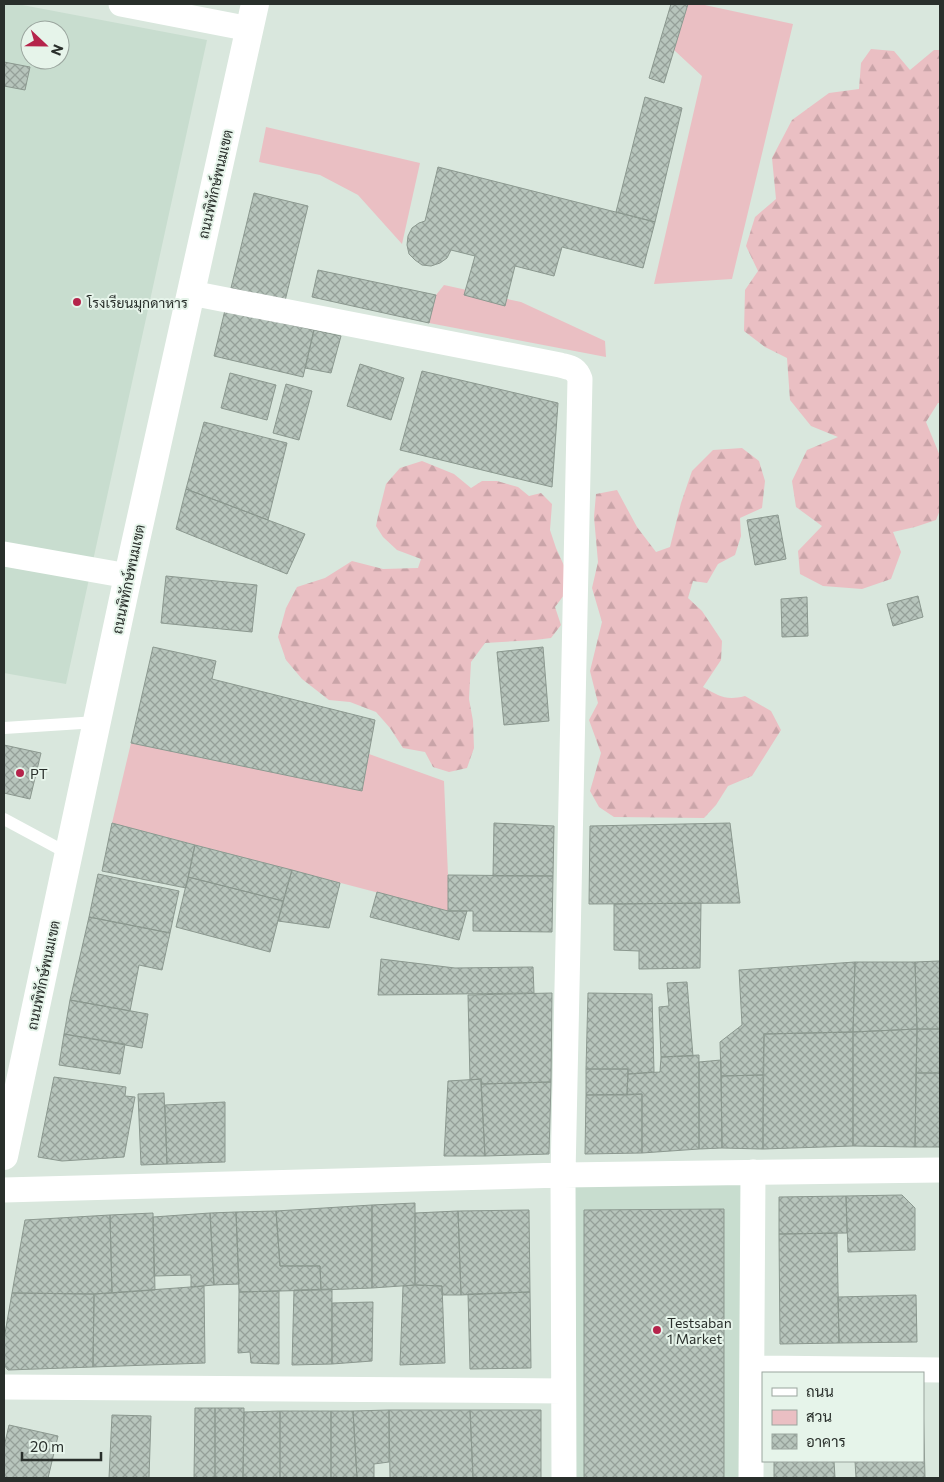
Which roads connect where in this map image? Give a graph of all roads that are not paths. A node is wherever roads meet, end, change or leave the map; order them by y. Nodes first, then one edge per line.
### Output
1 (121, 4) edge
2 (252, 16) edge
3 (190, 293) junction
4 (4, 554) edge
5 (128, 576) junction
6 (97, 722) junction
7 (4, 728) edge
8 (4, 819) edge
9 (69, 854) junction
10 (4, 1156) edge
11 (940, 1170) edge
12 (753, 1172) junction
13 (563, 1176) junction
14 (4, 1190) edge
15 (752, 1368) junction
16 (940, 1370) edge
17 (4, 1387) edge
18 (564, 1391) junction
19 (564, 1478) edge
20 (750, 1478) edge

1 - 2 street
2 - 3 main road, ถนนพิทักษ์พนมเขต
3 - 5 main road, ถนนพิทักษ์พนมเขต
3 - 13 street
4 - 5 street
5 - 6 main road, ถนนพิทักษ์พนมเขต
6 - 7 lane
6 - 9 main road, ถนนพิทักษ์พนมเขต
8 - 9 lane
9 - 10 main road, ถนนพิทักษ์พนมเขต
11 - 12 street
12 - 13 street
12 - 15 street
13 - 14 street
13 - 18 street
15 - 16 street
15 - 20 street
17 - 18 street
18 - 19 street

